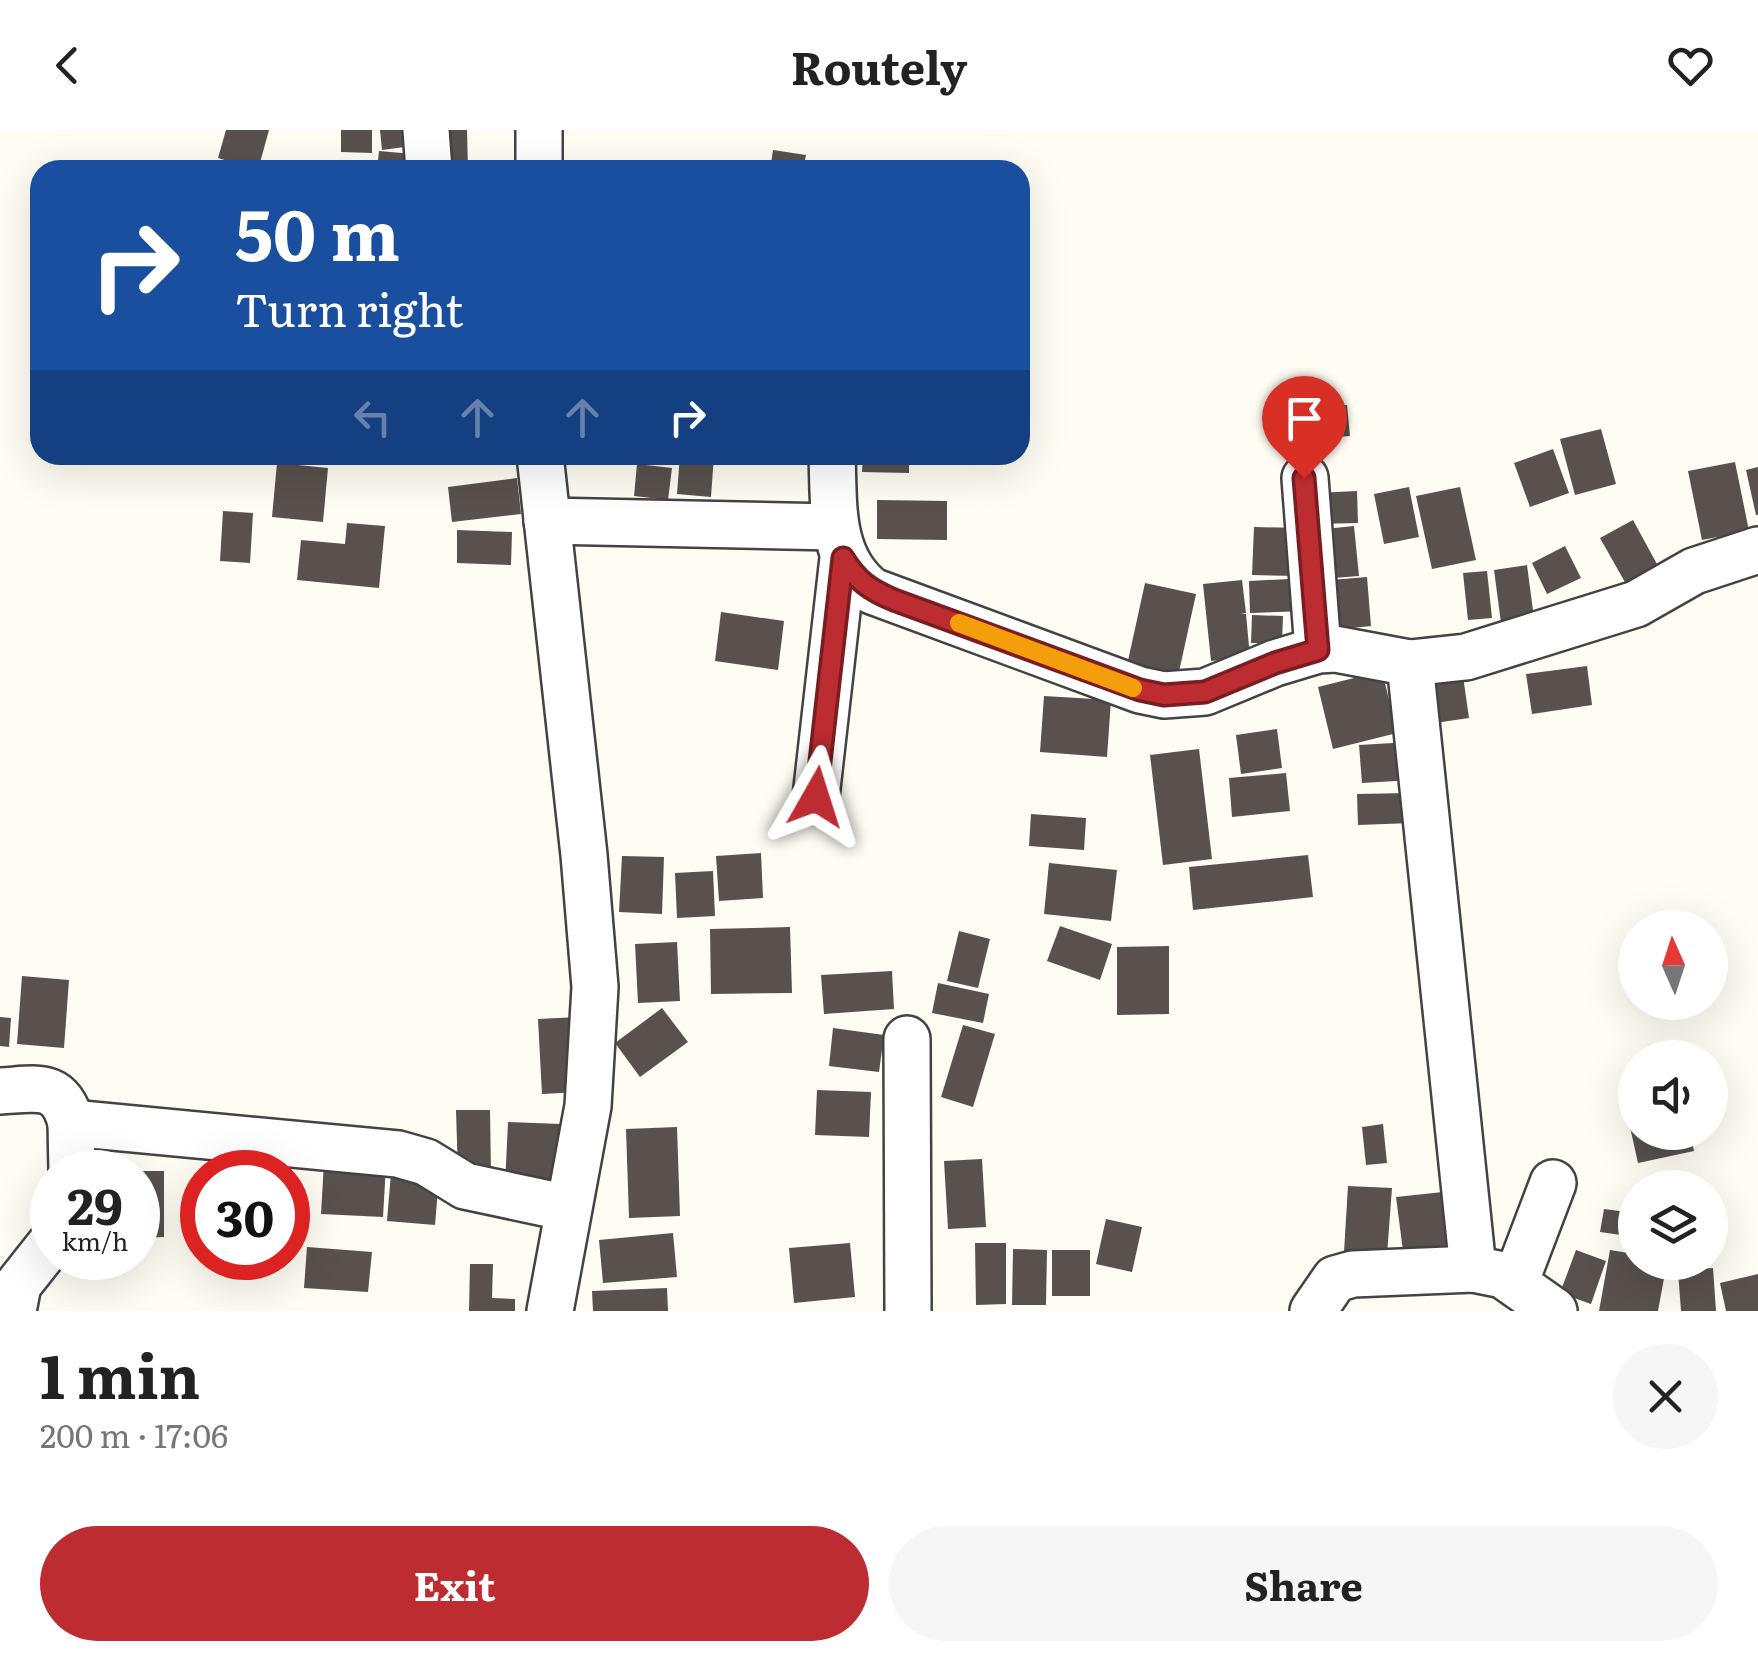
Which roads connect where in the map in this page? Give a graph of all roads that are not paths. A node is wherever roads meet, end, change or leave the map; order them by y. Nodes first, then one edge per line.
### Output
1 (426, 130) edge
2 (538, 130) edge
3 (428, 160) edge
4 (539, 160) edge
5 (541, 465) edge
6 (833, 465) edge
7 (1304, 478) dead end
8 (548, 521) junction
9 (839, 542) junction
10 (1758, 550) edge
11 (1318, 650) junction
12 (1410, 663) junction
13 (816, 797) dead end
14 (908, 1039) dead end
15 (0, 1091) edge
16 (71, 1124) junction
17 (72, 1150) edge
18 (1553, 1183) dead end
19 (568, 1208) junction
20 (30, 1267) edge
21 (1472, 1269) junction
22 (1516, 1283) junction
23 (12, 1288) edge
24 (550, 1311) edge
25 (908, 1311) edge
26 (1313, 1311) edge
27 (1554, 1311) edge

1 - 3 street
2 - 4 street
5 - 8 street
6 - 9 street
7 - 11 street
8 - 9 street
8 - 19 street
9 - 11 street
9 - 13 street
10 - 12 street
11 - 12 street
12 - 21 street
14 - 25 street
15 - 16 street
16 - 17 street
16 - 19 street
18 - 22 street
19 - 24 street
20 - 23 street
21 - 22 street
21 - 26 street
22 - 27 street

